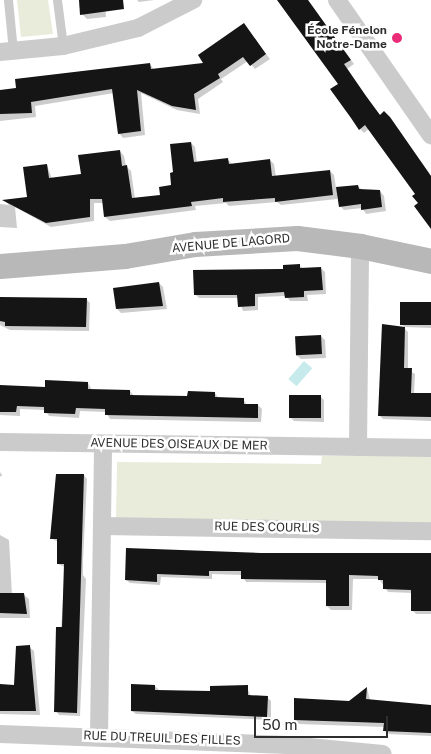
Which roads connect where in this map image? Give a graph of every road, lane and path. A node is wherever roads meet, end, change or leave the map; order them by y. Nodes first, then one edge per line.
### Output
1 (8, 0) edge
2 (57, 0) edge
3 (193, 0) edge
4 (337, 0) edge
5 (63, 46) junction
6 (7, 51) edge
7 (431, 135) edge
8 (360, 246) junction
9 (431, 261) edge
10 (0, 266) edge
11 (0, 442) edge
12 (103, 445) junction
13 (358, 446) junction
14 (431, 448) edge
15 (102, 526) junction
16 (431, 531) edge
17 (0, 734) edge
18 (99, 736) junction
19 (362, 752) edge
20 (383, 754) edge

1 - 6 lane
2 - 5 lane
3 - 5 street
4 - 7 street
5 - 6 street
8 - 9 street, AVENUE DE LAGORD
8 - 10 street, AVENUE DE LAGORD
8 - 13 street
11 - 12 street, AVENUE DES OISEAUX DE MER
12 - 13 street, AVENUE DES OISEAUX DE MER
12 - 15 street
13 - 14 street
15 - 16 street, RUE DES COURLIS
15 - 18 street
17 - 18 street, RUE DU TREUIL DES FILLES
18 - 19 street, RUE DU TREUIL DES FILLES
19 - 20 street, RUE DU TREUIL DES FILLES

